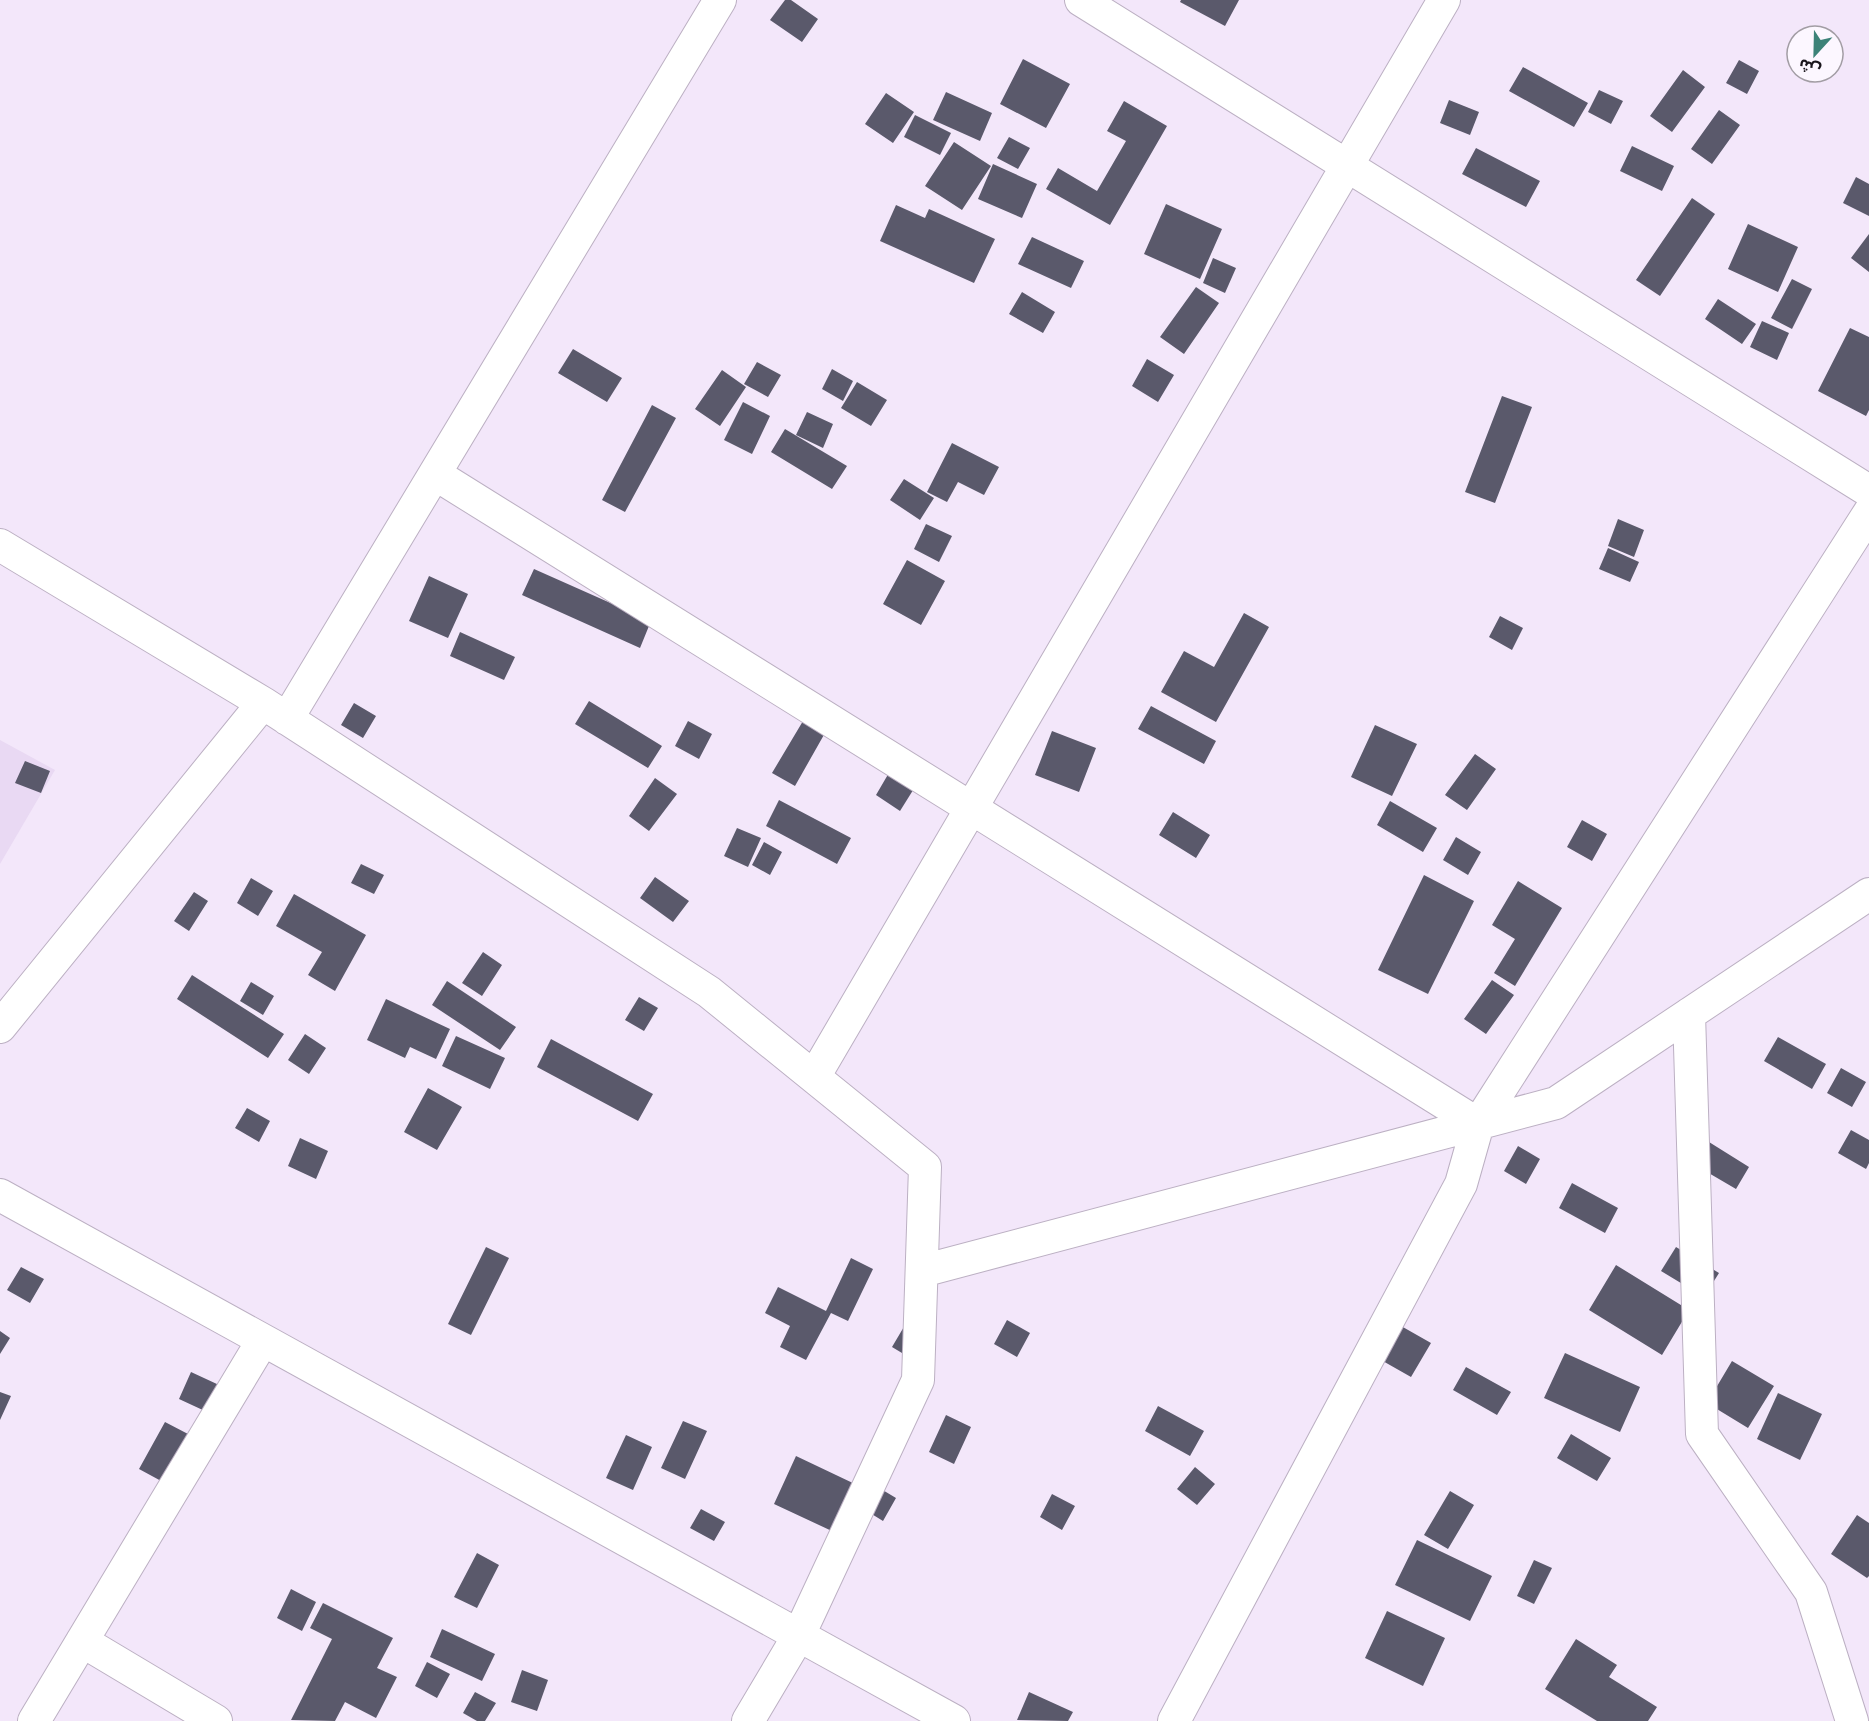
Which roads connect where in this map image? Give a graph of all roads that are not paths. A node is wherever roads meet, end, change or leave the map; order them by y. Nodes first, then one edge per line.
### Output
1 (720, 0) edge
2 (1081, 0) edge
3 (1444, 0) edge
4 (1347, 166) junction
5 (435, 474) junction
6 (1869, 491) edge
7 (1869, 513) edge
8 (0, 545) edge
9 (275, 711) junction
10 (971, 808) junction
11 (1869, 894) edge
12 (1689, 1014) junction
13 (0, 1028) edge
14 (814, 1077) junction
15 (1478, 1124) junction
16 (0, 1195) edge
17 (922, 1271) junction
18 (263, 1340) junction
19 (799, 1635) junction
20 (82, 1641) junction
21 (34, 1721) edge
22 (216, 1721) edge
23 (748, 1721) edge
24 (954, 1721) edge
25 (1174, 1721) edge
26 (1852, 1721) edge

1 - 5 street
2 - 4 street
3 - 4 street
4 - 6 street
4 - 10 street
5 - 9 street
5 - 10 street
7 - 15 street
8 - 9 street
9 - 13 street
9 - 14 street
10 - 14 street
10 - 15 street
11 - 12 street
12 - 15 street
12 - 26 street
14 - 17 street
15 - 17 street
15 - 25 street
16 - 18 street
17 - 19 street
18 - 19 street
18 - 20 street
19 - 23 street
19 - 24 street
20 - 21 street
20 - 22 street

